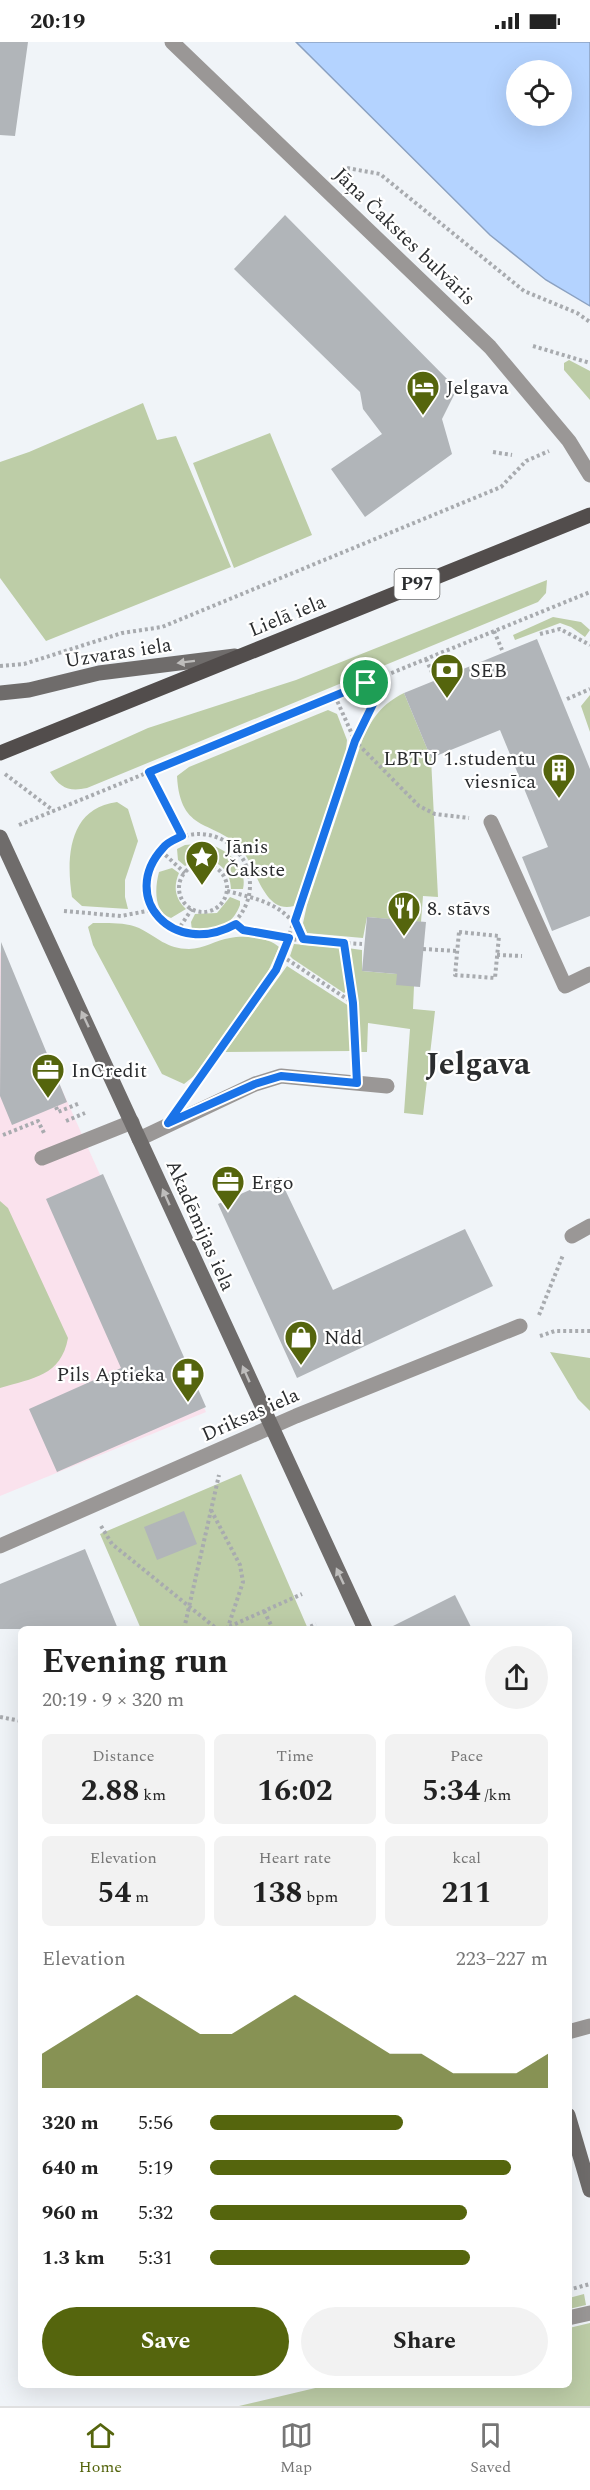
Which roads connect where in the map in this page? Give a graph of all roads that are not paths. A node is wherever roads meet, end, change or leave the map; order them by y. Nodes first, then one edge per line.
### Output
1 (172, 42) edge
2 (590, 475) edge
3 (590, 515) edge
4 (244, 655) junction
5 (0, 693) edge
6 (0, 753) edge
7 (491, 822) road end
8 (0, 837) edge
9 (590, 974) edge
10 (387, 1086) dead end
11 (132, 1122) junction
12 (139, 1139) junction
13 (48, 1156) road end
14 (590, 1226) edge
15 (572, 1236) road end
16 (520, 1326) dead end
17 (271, 1428) junction
18 (0, 1546) edge
19 (363, 1626) edge
20 (590, 2026) edge
21 (572, 2031) edge
22 (572, 2129) edge
23 (590, 2190) edge
24 (590, 2313) edge
25 (572, 2317) edge

1 - 2 street, Jāņa Čakstes bulvāris
3 - 4 main road, Lielā iela / P97
4 -> 5 main road, Uzvaras iela
4 - 6 main road, Lielā iela / P97
7 - 9 street
11 -> 8 main road, Akadēmijas iela
10 - 12 street
11 - 12 main road, Akadēmijas iela
11 - 13 street
17 -> 12 main road, Akadēmijas iela
14 - 15 street
16 - 17 street, Driksas iela
17 - 18 street, Driksas iela
19 -> 17 main road, Akadēmijas iela
20 - 21 street
22 - 23 main road
24 - 25 street

